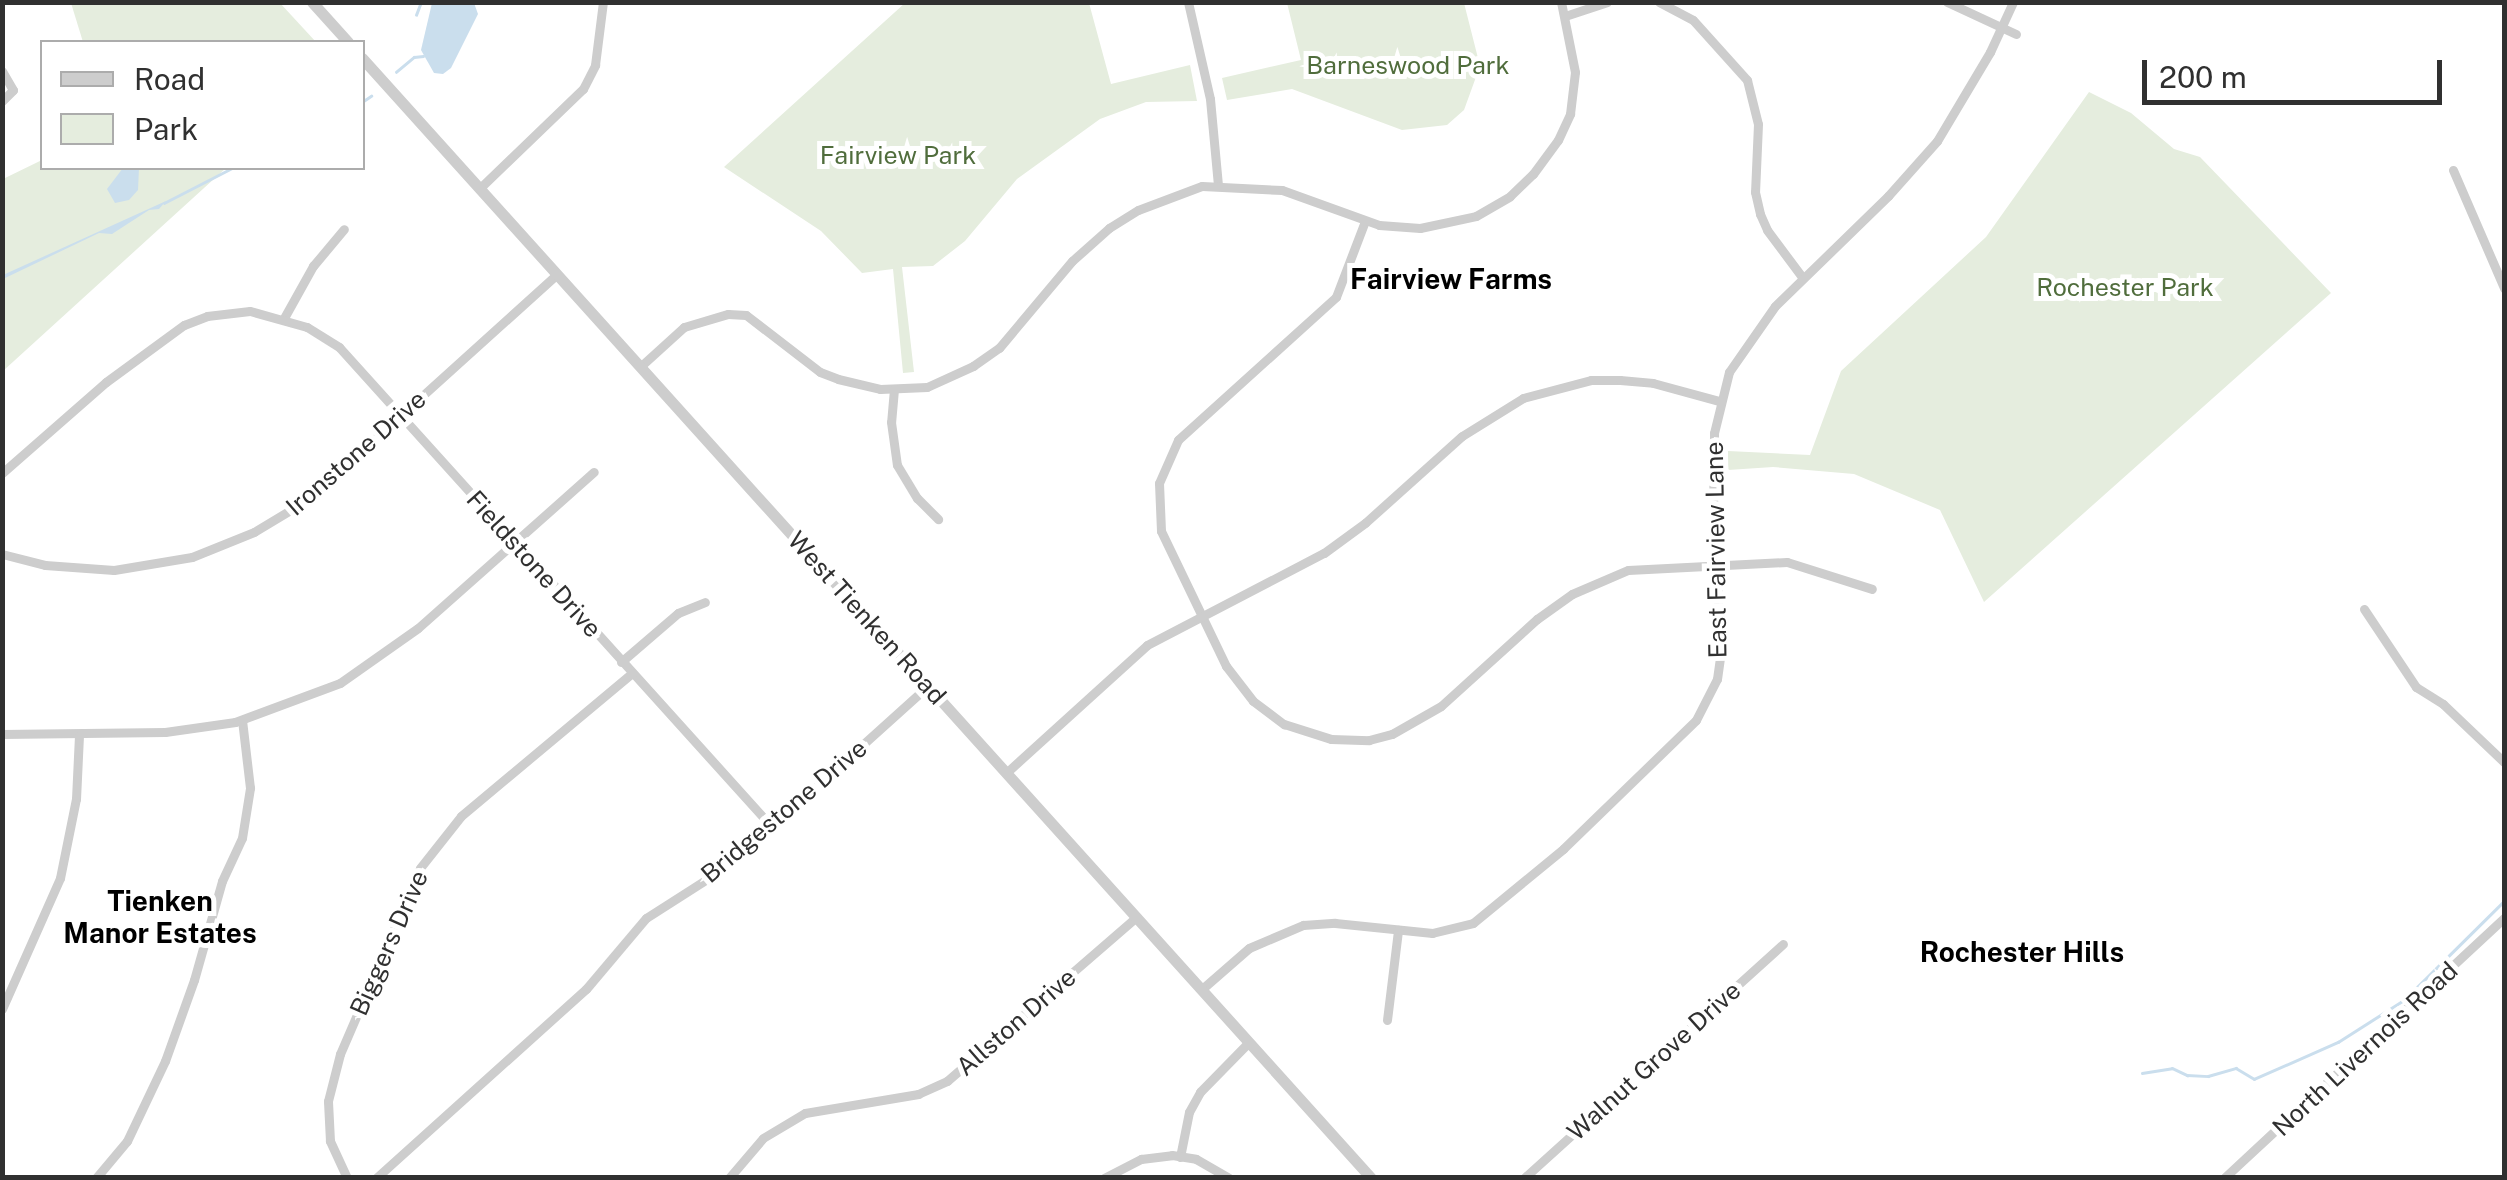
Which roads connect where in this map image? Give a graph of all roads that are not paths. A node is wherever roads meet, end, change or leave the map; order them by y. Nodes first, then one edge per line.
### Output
1 (312, 2) edge
2 (603, 2) edge
3 (1188, 2) edge
4 (1562, 2) edge
5 (1607, 2) edge
6 (1659, 2) edge
7 (1947, 2) edge
8 (2013, 2) edge
9 (1564, 16) junction
10 (2001, 28) junction
11 (2016, 34) dead end
12 (346, 40) edge
13 (365, 61) edge
14 (2, 71) edge
15 (2, 101) edge
16 (2453, 170) dead end
17 (1218, 186) junction
18 (480, 188) junction
19 (1366, 221) junction
20 (344, 229) dead end
21 (557, 274) junction
22 (1802, 278) junction
23 (2504, 288) edge
24 (284, 318) junction
25 (641, 366) junction
26 (894, 389) junction
27 (1720, 401) junction
28 (401, 416) junction
29 (594, 472) dead end
30 (2, 473) edge
31 (938, 519) dead end
32 (514, 542) junction
33 (2, 554) edge
34 (1717, 562) junction
35 (1872, 589) dead end
36 (705, 602) dead end
37 (2364, 609) dead end
38 (1201, 614) junction
39 (621, 662) junction
40 (632, 674) junction
41 (928, 686) junction
42 (242, 720) junction
43 (2, 734) edge
44 (80, 736) junction
45 (2504, 762) edge
46 (1006, 773) junction
47 (772, 827) junction
48 (1136, 917) junction
49 (2504, 918) edge
50 (1398, 930) junction
51 (1783, 944) dead end
52 (1202, 989) junction
53 (2, 1009) edge
54 (1387, 1020) dead end
55 (1249, 1042) junction
56 (1180, 1157) junction
57 (96, 1178) edge
58 (346, 1178) edge
59 (376, 1178) edge
60 (729, 1178) edge
61 (1104, 1178) edge
62 (1229, 1178) edge
63 (1371, 1178) edge
64 (1524, 1178) edge
65 (2224, 1178) edge

1 - 12 street
2 - 18 street
3 - 17 street
4 - 9 street
5 - 9 street
6 - 22 street
7 - 10 street
8 - 10 street, East Fairview Lane
9 - 19 street
10 - 11 street
10 - 22 street, East Fairview Lane
13 - 18 street, West Tienken Road
14 - 15 street
16 - 23 street
17 - 19 street
17 - 26 street
18 - 21 street, West Tienken Road
19 - 38 street
20 - 24 street
21 - 25 street, West Tienken Road
21 - 28 street, Ironstone Drive
22 - 27 street, East Fairview Lane
24 - 28 street, Fieldstone Drive
24 - 30 street
25 - 26 street
25 - 41 street, West Tienken Road
26 - 31 street
27 - 34 street, East Fairview Lane
27 - 38 street
28 - 32 street, Fieldstone Drive
28 - 33 street, Ironstone Drive
29 - 32 street
32 - 39 street, Fieldstone Drive
32 - 42 street
34 - 35 street
34 - 38 street
34 - 50 street, East Fairview Lane
36 - 39 street
37 - 45 street
38 - 46 street
39 - 40 street, Fieldstone Drive
40 - 47 street, Fieldstone Drive
40 - 58 street, Biggers Drive
41 - 46 street, West Tienken Road
41 - 47 street, Bridgestone Drive
42 - 44 street
42 - 57 street
43 - 44 street
44 - 53 street
46 - 48 street, West Tienken Road
47 - 59 street, Bridgestone Drive
48 - 52 street, West Tienken Road
48 - 60 street, Allston Drive
49 - 65 street, North Livernois Road
50 - 52 street, East Fairview Lane
50 - 54 street
51 - 64 street, Walnut Grove Drive
52 - 55 street, West Tienken Road
55 - 56 street
55 - 63 street, West Tienken Road
56 - 61 street
56 - 62 street

